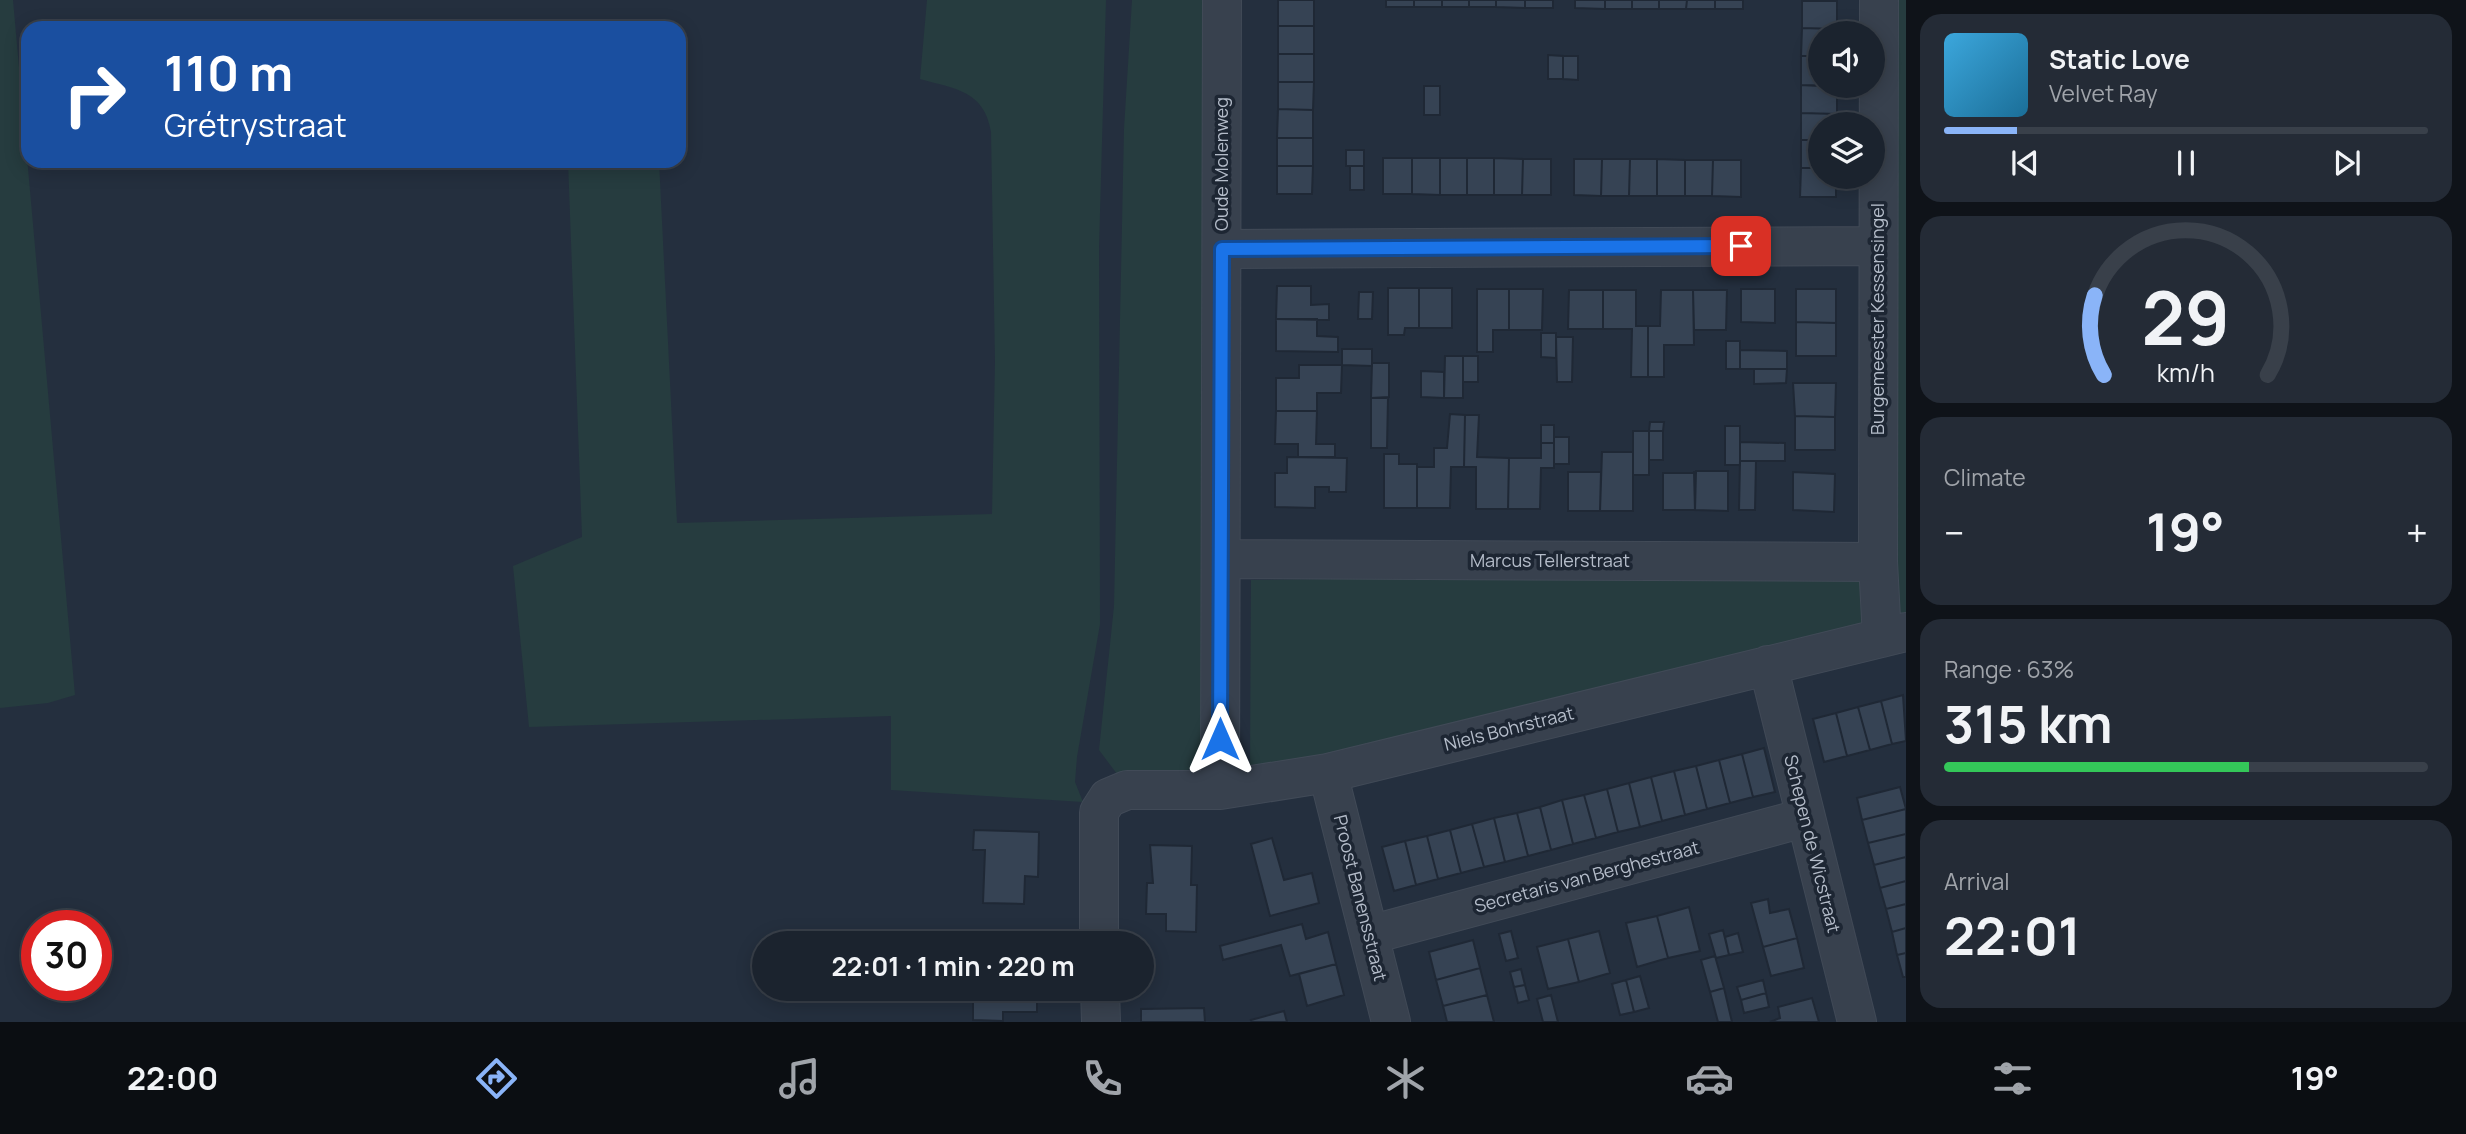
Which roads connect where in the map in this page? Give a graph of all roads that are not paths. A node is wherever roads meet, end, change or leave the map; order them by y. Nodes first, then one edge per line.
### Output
1 (1222, 0) edge
2 (1880, 0) edge
3 (1877, 246) junction
4 (1222, 249) junction
5 (1222, 559) junction
6 (1878, 562) junction
7 (1894, 635) edge
8 (1768, 665) junction
9 (1328, 773) junction
10 (1220, 790) junction
11 (1804, 818) junction
12 (1099, 931) edge
13 (1369, 936) junction
14 (1100, 1001) edge
15 (1101, 1022) edge
16 (1391, 1022) edge
17 (1857, 1022) edge

1 - 4 street, Oude Molenweg
2 - 3 street, Burgemeester Kessensingel
3 - 4 street
3 - 6 street, Burgemeester Kessensingel
4 - 5 street, Oude Molenweg
5 - 6 street, Marcus Tellerstraat
5 - 10 street, Oude Molenweg
6 - 7 street, Burgemeester Kessensingel
7 - 8 street, Niels Bohrstraat
8 - 9 street, Niels Bohrstraat
8 - 11 street, Schepen de Wicstraat
9 - 10 street, Niels Bohrstraat
9 - 13 street, Proost Banensstraat
10 - 12 street, Niels Bohrstraat
11 - 13 street, Secretaris van Berghestraat
11 - 17 street, Schepen de Wicstraat
13 - 16 street, Proost Banensstraat
14 - 15 street

